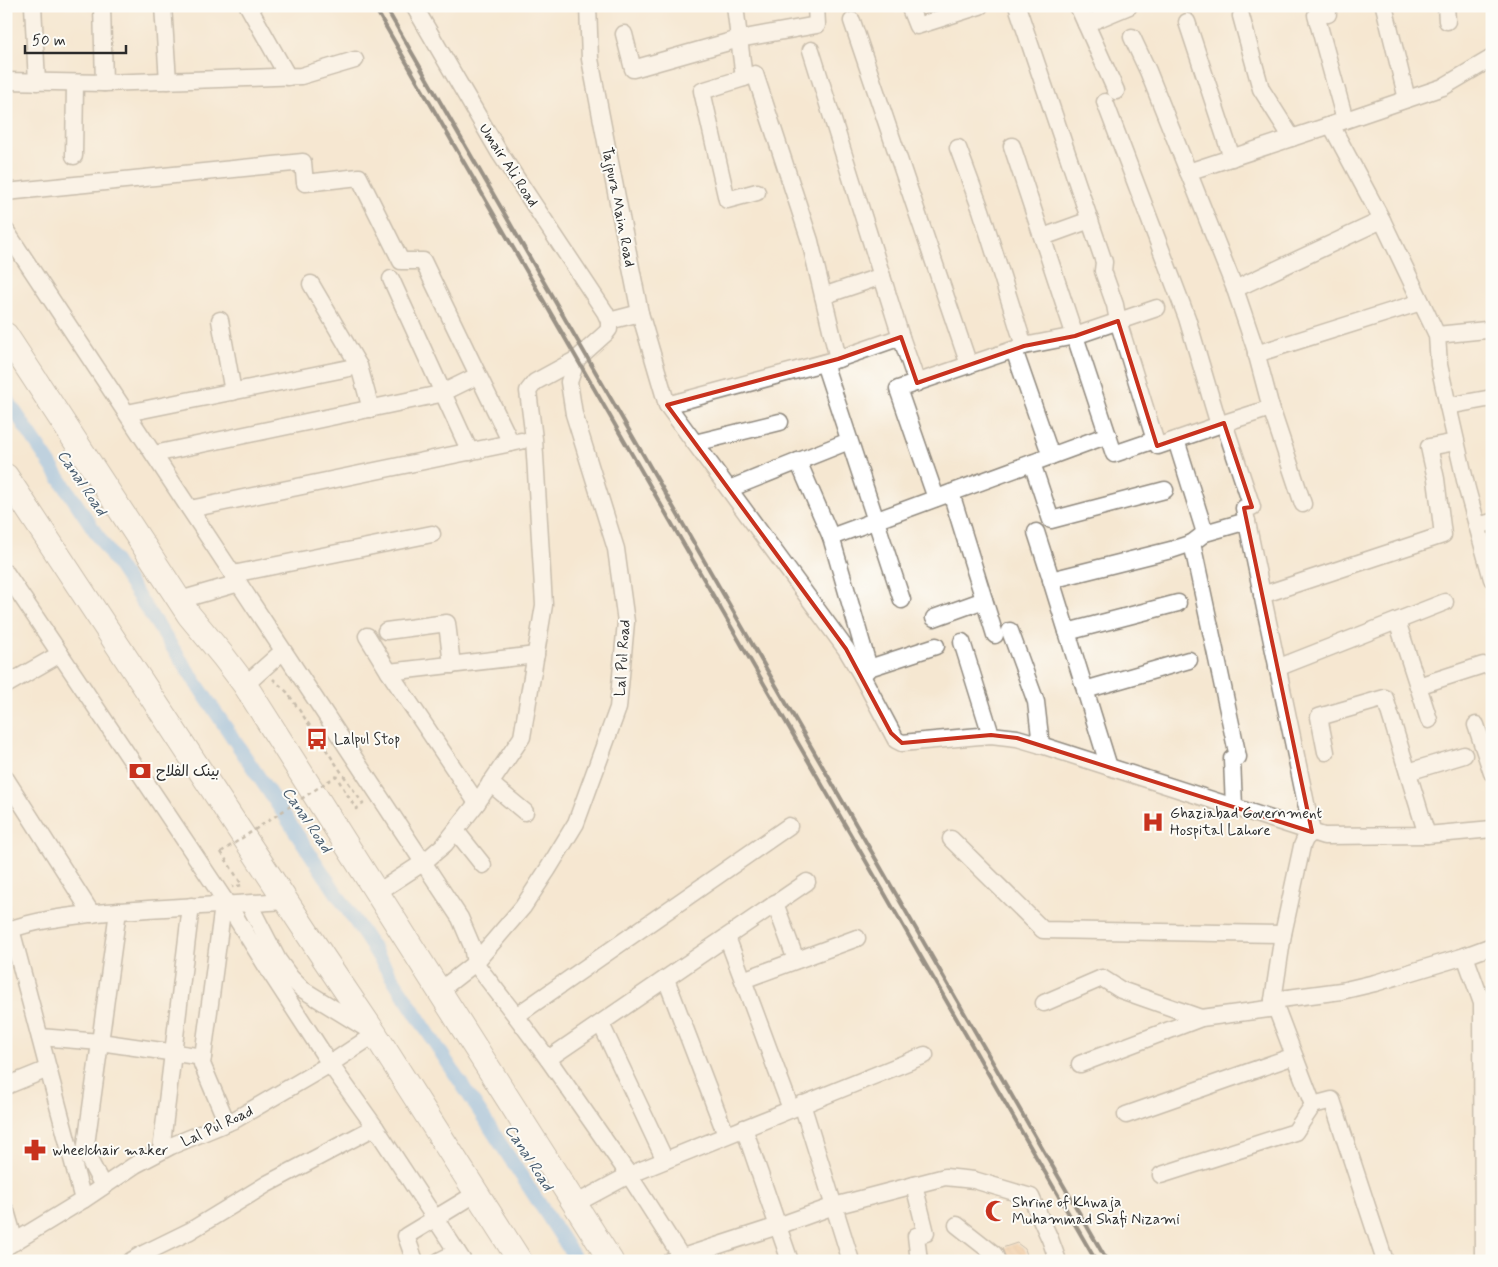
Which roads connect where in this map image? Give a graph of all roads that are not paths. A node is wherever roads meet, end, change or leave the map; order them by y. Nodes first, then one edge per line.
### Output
1 (33, 6) edge
2 (102, 6) edge
3 (164, 6) edge
4 (248, 6) edge
5 (735, 6) edge
6 (816, 6) edge
7 (909, 6) edge
8 (980, 6) edge
9 (1017, 6) edge
10 (1078, 6) edge
11 (1129, 6) edge
12 (1384, 6) edge
13 (418, 7) edge
14 (591, 7) edge
15 (1324, 12) edge
16 (1241, 16) dead end
17 (852, 21) dead end
18 (1187, 22) dead end
19 (1086, 24) junction
20 (624, 34) dead end
21 (1132, 37) dead end
22 (739, 39) junction
23 (811, 50) dead end
24 (1492, 58) edge
25 (355, 60) dead end
26 (288, 76) junction
27 (744, 78) junction
28 (168, 81) junction
29 (6, 82) edge
30 (37, 82) junction
31 (75, 83) junction
32 (104, 83) junction
33 (1407, 99) junction
34 (1338, 122) junction
35 (1292, 138) junction
36 (1012, 146) dead end
37 (958, 148) dead end
38 (74, 156) dead end
39 (1232, 158) junction
40 (1188, 172) junction
41 (6, 192) edge
42 (757, 192) dead end
43 (1090, 220) junction
44 (1382, 220) junction
45 (6, 231) edge
46 (1042, 237) junction
47 (882, 276) junction
48 (391, 279) dead end
49 (311, 284) dead end
50 (1235, 289) junction
51 (823, 296) junction
52 (1421, 302) junction
53 (1157, 308) dead end
54 (640, 313) junction
55 (220, 320) dead end
56 (609, 321) junction
57 (1118, 321) junction
58 (1492, 331) edge
59 (6, 335) edge
60 (1437, 335) junction
61 (1075, 336) junction
62 (901, 337) junction
63 (1019, 348) junction
64 (1256, 354) junction
65 (577, 359) junction
66 (831, 361) junction
67 (969, 365) junction
68 (360, 366) junction
69 (478, 376) junction
70 (916, 383) junction
71 (233, 392) junction
72 (443, 393) junction
73 (1492, 398) edge
74 (667, 404) junction
75 (1448, 406) junction
76 (1271, 408) junction
77 (371, 409) junction
78 (127, 414) junction
79 (780, 422) dead end
80 (1222, 424) junction
81 (1108, 435) junction
82 (534, 439) junction
83 (1155, 440) junction
84 (1176, 440) junction
85 (849, 441) junction
86 (1456, 442) junction
87 (695, 443) junction
88 (511, 444) junction
89 (470, 452) junction
90 (154, 454) junction
91 (1051, 456) junction
92 (798, 461) junction
93 (1032, 463) junction
94 (6, 476) edge
95 (729, 489) junction
96 (1165, 490) dead end
97 (944, 496) junction
98 (1303, 504) dead end
99 (190, 509) junction
100 (876, 521) junction
101 (1247, 521) junction
102 (1484, 524) edge
103 (1036, 532) dead end
104 (432, 534) dead end
105 (831, 537) junction
106 (1198, 538) junction
107 (236, 578) junction
108 (8, 580) edge
109 (1492, 580) edge
110 (1052, 582) junction
111 (1262, 595) junction
112 (180, 600) junction
113 (902, 600) dead end
114 (984, 600) junction
115 (1445, 602) dead end
116 (1178, 603) dead end
117 (934, 618) dead end
118 (1397, 621) junction
119 (386, 631) dead end
120 (1067, 632) junction
121 (367, 636) dead end
122 (962, 642) dead end
123 (936, 646) dead end
124 (283, 651) junction
125 (60, 654) junction
126 (536, 655) junction
127 (1189, 660) dead end
128 (452, 664) junction
129 (1483, 665) dead end
130 (1277, 668) junction
131 (389, 672) junction
132 (866, 672) junction
133 (6, 685) edge
134 (245, 685) junction
135 (1418, 686) junction
136 (1085, 690) junction
137 (1429, 720) dead end
138 (1476, 725) dead end
139 (991, 736) junction
140 (1041, 744) junction
141 (1326, 752) dead end
142 (1464, 755) dead end
143 (1109, 767) junction
144 (1408, 772) junction
145 (1492, 773) edge
146 (6, 779) edge
147 (490, 783) junction
148 (477, 803) junction
149 (1234, 806) junction
150 (525, 812) dead end
151 (789, 826) dead end
152 (1492, 829) edge
153 (456, 830) junction
154 (1312, 832) junction
155 (1427, 836) junction
156 (951, 839) dead end
157 (424, 862) junction
158 (484, 865) dead end
159 (807, 882) dead end
160 (378, 892) junction
161 (286, 901) junction
162 (775, 903) junction
163 (249, 904) junction
164 (225, 905) junction
165 (191, 906) junction
166 (118, 911) junction
167 (92, 914) junction
168 (8, 930) edge
169 (1283, 934) junction
170 (727, 937) junction
171 (857, 938) dead end
172 (1492, 946) edge
173 (1465, 956) junction
174 (796, 960) junction
175 (475, 963) junction
176 (666, 979) junction
177 (743, 980) junction
178 (439, 991) junction
179 (1044, 1003) dead end
180 (1274, 1004) junction
181 (1487, 1011) edge
182 (516, 1016) junction
183 (1201, 1018) junction
184 (601, 1024) junction
185 (375, 1034) junction
186 (40, 1036) junction
187 (100, 1042) junction
188 (173, 1052) junction
189 (925, 1055) dead end
190 (1294, 1056) junction
191 (203, 1057) junction
192 (548, 1059) junction
193 (330, 1064) junction
194 (1080, 1064) dead end
195 (48, 1069) junction
196 (6, 1086) edge
197 (1313, 1105) junction
198 (797, 1107) junction
199 (1126, 1115) dead end
200 (227, 1124) junction
201 (375, 1127) junction
202 (744, 1128) junction
203 (726, 1135) junction
204 (161, 1151) junction
205 (665, 1160) junction
206 (629, 1175) junction
207 (1160, 1175) dead end
208 (914, 1185) junction
209 (103, 1186) junction
210 (477, 1194) junction
211 (83, 1200) junction
212 (575, 1204) junction
213 (834, 1206) junction
214 (6, 1211) edge
215 (436, 1219) junction
216 (957, 1225) dead end
217 (778, 1226) junction
218 (10, 1244) edge
219 (460, 1256) edge
220 (679, 1260) edge
221 (131, 1261) edge
222 (415, 1261) edge
223 (439, 1261) edge
224 (520, 1261) edge
225 (611, 1261) edge
226 (790, 1261) edge
227 (851, 1261) edge
228 (919, 1261) edge
229 (997, 1261) edge
230 (1058, 1261) edge
231 (1385, 1261) edge
232 (1483, 1261) edge

1 - 30 street
2 - 32 street
3 - 28 street
4 - 26 street
5 - 22 street
6 - 22 street
7 - 8 street
9 - 43 street
10 - 19 street
11 - 19 street
12 - 33 street
13 - 56 street, Umair Ali Road
14 - 54 street, Tajpura Main Road
15 - 34 street
16 - 35 street
17 - 67 street
18 - 39 street
19 - 80 street
20 - 22 street
21 - 40 street
22 - 27 street
23 - 47 street
24 - 33 street
25 - 26 street
26 - 28 street
27 - 42 street
27 - 51 street
28 - 32 street
29 - 30 street
30 - 31 street
31 - 32 street
31 - 38 street
33 - 34 street
34 - 35 street
34 - 44 street
35 - 39 street
36 - 46 street
37 - 63 street
39 - 40 street
40 - 50 street
41 - 69 street
43 - 46 street
43 - 57 street
44 - 50 street
44 - 52 street
45 - 78 street
46 - 61 street
47 - 51 street
47 - 62 street
48 - 72 street
49 - 68 street
50 - 64 street
51 - 66 street
52 - 60 street
52 - 64 street
53 - 57 street
54 - 56 street
54 - 74 street, Tajpura Main Road
55 - 71 street
56 - 65 street, Lal Pul Road
57 - 61 street
57 - 83 street
58 - 60 street
59 - 112 highway
60 - 75 street
61 - 63 street
61 - 81 street
62 - 66 street
62 - 70 street
63 - 67 street
63 - 91 street
64 - 76 street
65 - 82 street
65 - 175 street, Lal Pul Road
66 - 74 street
66 - 85 street
67 - 70 street
68 - 71 street
68 - 77 street
69 - 72 street
69 - 88 street
70 - 97 street
71 - 78 street
72 - 77 street
72 - 89 street
73 - 75 street
74 - 87 street, Tajpura Main Road
75 - 86 street
76 - 80 street
76 - 98 street
77 - 90 street
78 - 90 street
79 - 87 street
80 - 84 street
80 - 101 street
81 - 83 street
81 - 91 street
82 - 88 street
82 - 126 street
83 - 84 street
84 - 106 street
85 - 92 street
85 - 100 street
86 - 102 street
86 - 111 street
87 - 95 street, Tajpura Main Road
88 - 89 street
89 - 99 street
90 - 99 street
91 - 93 street
92 - 95 street
92 - 105 street
93 - 96 street
93 - 97 street
94 - 161 highway
95 - 132 street, Tajpura Main Road
97 - 100 street
97 - 114 street
99 - 107 street
100 - 105 street
100 - 113 street
101 - 106 street
101 - 111 street
102 - 109 street
103 - 110 street
104 - 107 street
105 - 132 street
106 - 110 street
106 - 149 street
107 - 112 street
107 - 124 street
108 - 125 street
110 - 120 street
111 - 130 street
112 - 134 highway
114 - 117 street
114 - 140 street
115 - 118 street
116 - 120 street
118 - 130 street
118 - 135 street
119 - 128 street
120 - 136 street
121 - 131 street
122 - 139 street
123 - 132 street
124 - 134 street
124 - 157 street
125 - 133 street
125 - 164 street
126 - 128 street
126 - 147 street
127 - 136 street
128 - 131 street
129 - 135 street
130 - 154 street
131 - 148 street
132 - 139 street
134 - 160 highway
135 - 137 street
136 - 143 street
138 - 145 street
139 - 140 street
140 - 143 street
141 - 144 street
142 - 144 street
143 - 149 street
144 - 155 street
146 - 167 street
147 - 148 street
147 - 150 street
148 - 153 street
149 - 154 street
151 - 182 street
152 - 155 street
153 - 157 street
153 - 158 street
154 - 155 street
154 - 169 street
156 - 169 street
157 - 160 street
157 - 175 street
159 - 162 street
160 - 178 highway
161 - 163 street
161 - 185 highway
162 - 170 street
162 - 174 street
163 - 164 street
163 - 185 street
164 - 165 street
164 - 191 street
164 - 193 street
165 - 166 street
165 - 188 street
166 - 167 street
166 - 187 street
167 - 168 street
168 - 186 street
169 - 180 street
170 - 176 street
170 - 177 street
171 - 174 street
172 - 173 street
173 - 180 street
173 - 181 street
174 - 177 street
175 - 178 street, Lal Pul Road
175 - 182 street
176 - 184 street
176 - 203 street
177 - 198 street
178 - 212 highway
179 - 183 street
180 - 183 street
180 - 190 street
181 - 232 street
182 - 192 street
183 - 194 street
184 - 192 street
184 - 205 street
185 - 193 street, Lal Pul Road
185 - 210 highway
186 - 187 street
186 - 195 street
187 - 188 street
187 - 209 street
188 - 191 street
188 - 204 street
189 - 198 street
190 - 197 street
190 - 199 street
191 - 200 street
192 - 206 street
193 - 200 street, Lal Pul Road
193 - 201 street
195 - 196 street
195 - 211 street
197 - 207 street
197 - 231 street
198 - 202 street
198 - 213 street
200 - 204 street, Lal Pul Road
201 - 215 street
201 - 221 street
202 - 203 street
202 - 217 street
203 - 205 street
204 - 209 street, Lal Pul Road
205 - 206 street
206 - 212 street
206 - 220 street
208 - 213 street
208 - 228 street
208 - 230 street
209 - 211 street, Lal Pul Road
210 - 215 street
210 - 224 highway
211 - 218 street, Lal Pul Road
212 - 225 highway
213 - 217 street
213 - 227 street
214 - 218 street
215 - 219 street
215 - 222 street
216 - 229 street
217 - 220 street
217 - 226 street
219 - 223 street

